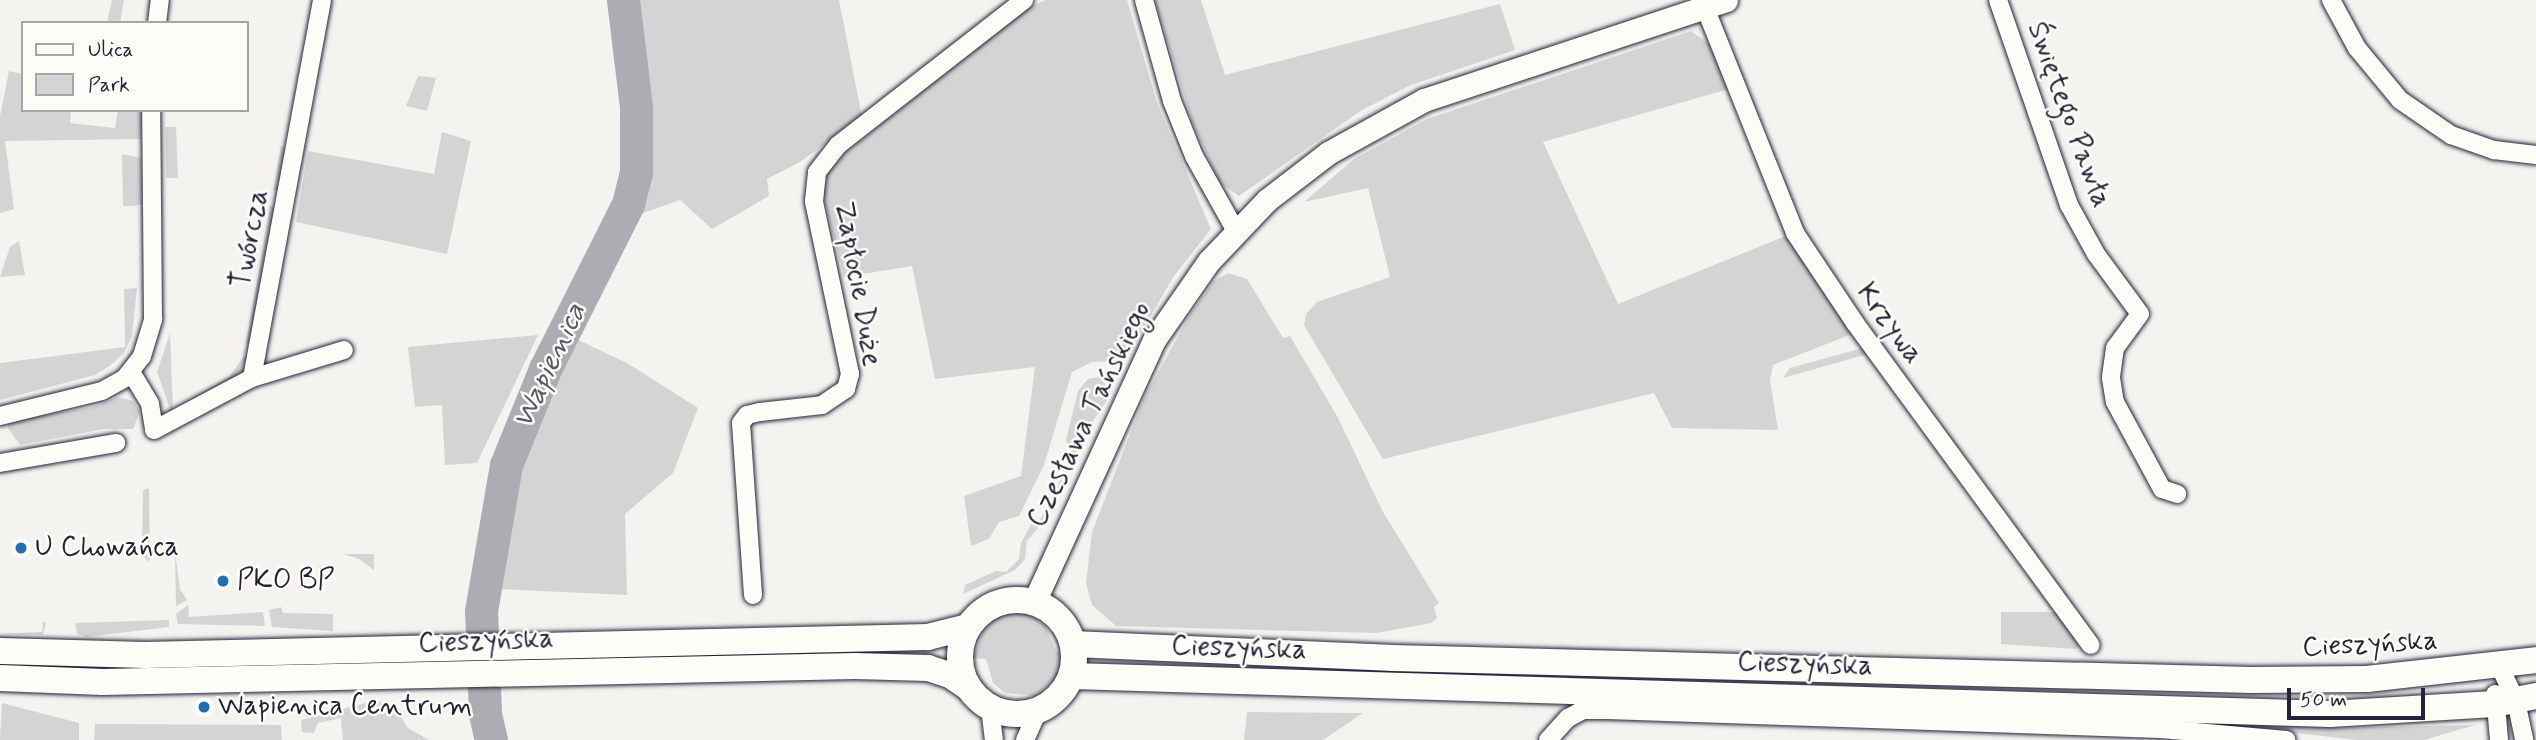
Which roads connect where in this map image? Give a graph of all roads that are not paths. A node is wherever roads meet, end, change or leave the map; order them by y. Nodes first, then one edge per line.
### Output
1 (160, 0) edge
2 (322, 0) edge
3 (1024, 0) edge
4 (1144, 0) edge
5 (1998, 0) edge
6 (2331, 0) edge
7 (1712, 3) edge
8 (156, 21) edge
9 (150, 112) edge
10 (2536, 155) edge
11 (1236, 231) junction
12 (344, 350) dead end
13 (131, 372) junction
14 (252, 378) junction
15 (0, 416) edge
16 (116, 443) dead end
17 (0, 463) edge
18 (2177, 494) dead end
19 (754, 595) dead end
20 (1034, 602) junction
21 (968, 627) junction
22 (1074, 644) junction
23 (2091, 645) dead end
24 (0, 652) edge
25 (2536, 660) edge
26 (2500, 667) junction
27 (1072, 676) junction
28 (0, 678) edge
29 (969, 688) junction
30 (2515, 700) edge
31 (990, 708) junction
32 (1038, 711) junction
33 (1548, 739) edge
34 (995, 740) edge
35 (1025, 740) edge
36 (2287, 740) edge
37 (2499, 740) edge
38 (2524, 740) edge

1 - 8 street
2 - 14 street, Twórcza
3 - 19 street, Zapłocie Duże
4 - 11 street
5 - 18 street, Świętego Pawła
6 - 10 street
7 - 11 street, Czesława Tańskiego
7 - 23 street, Krzywa
9 - 13 street
11 - 20 street, Czesława Tańskiego
12 - 14 street
13 - 14 street
13 - 15 street
16 - 17 street
20 - 21 main road
20 - 22 main road
21 - 24 main road, Cieszyńska
21 - 29 main road
22 - 26 main road, Cieszyńska
22 - 27 main road
25 - 26 main road, Cieszyńska
26 - 30 street
27 - 30 main road, Cieszyńska
27 - 32 main road
28 - 29 main road, Cieszyńska
29 - 31 main road
30 - 37 street
30 - 38 street
31 - 32 main road
31 - 34 street
32 - 35 street
33 - 36 street

